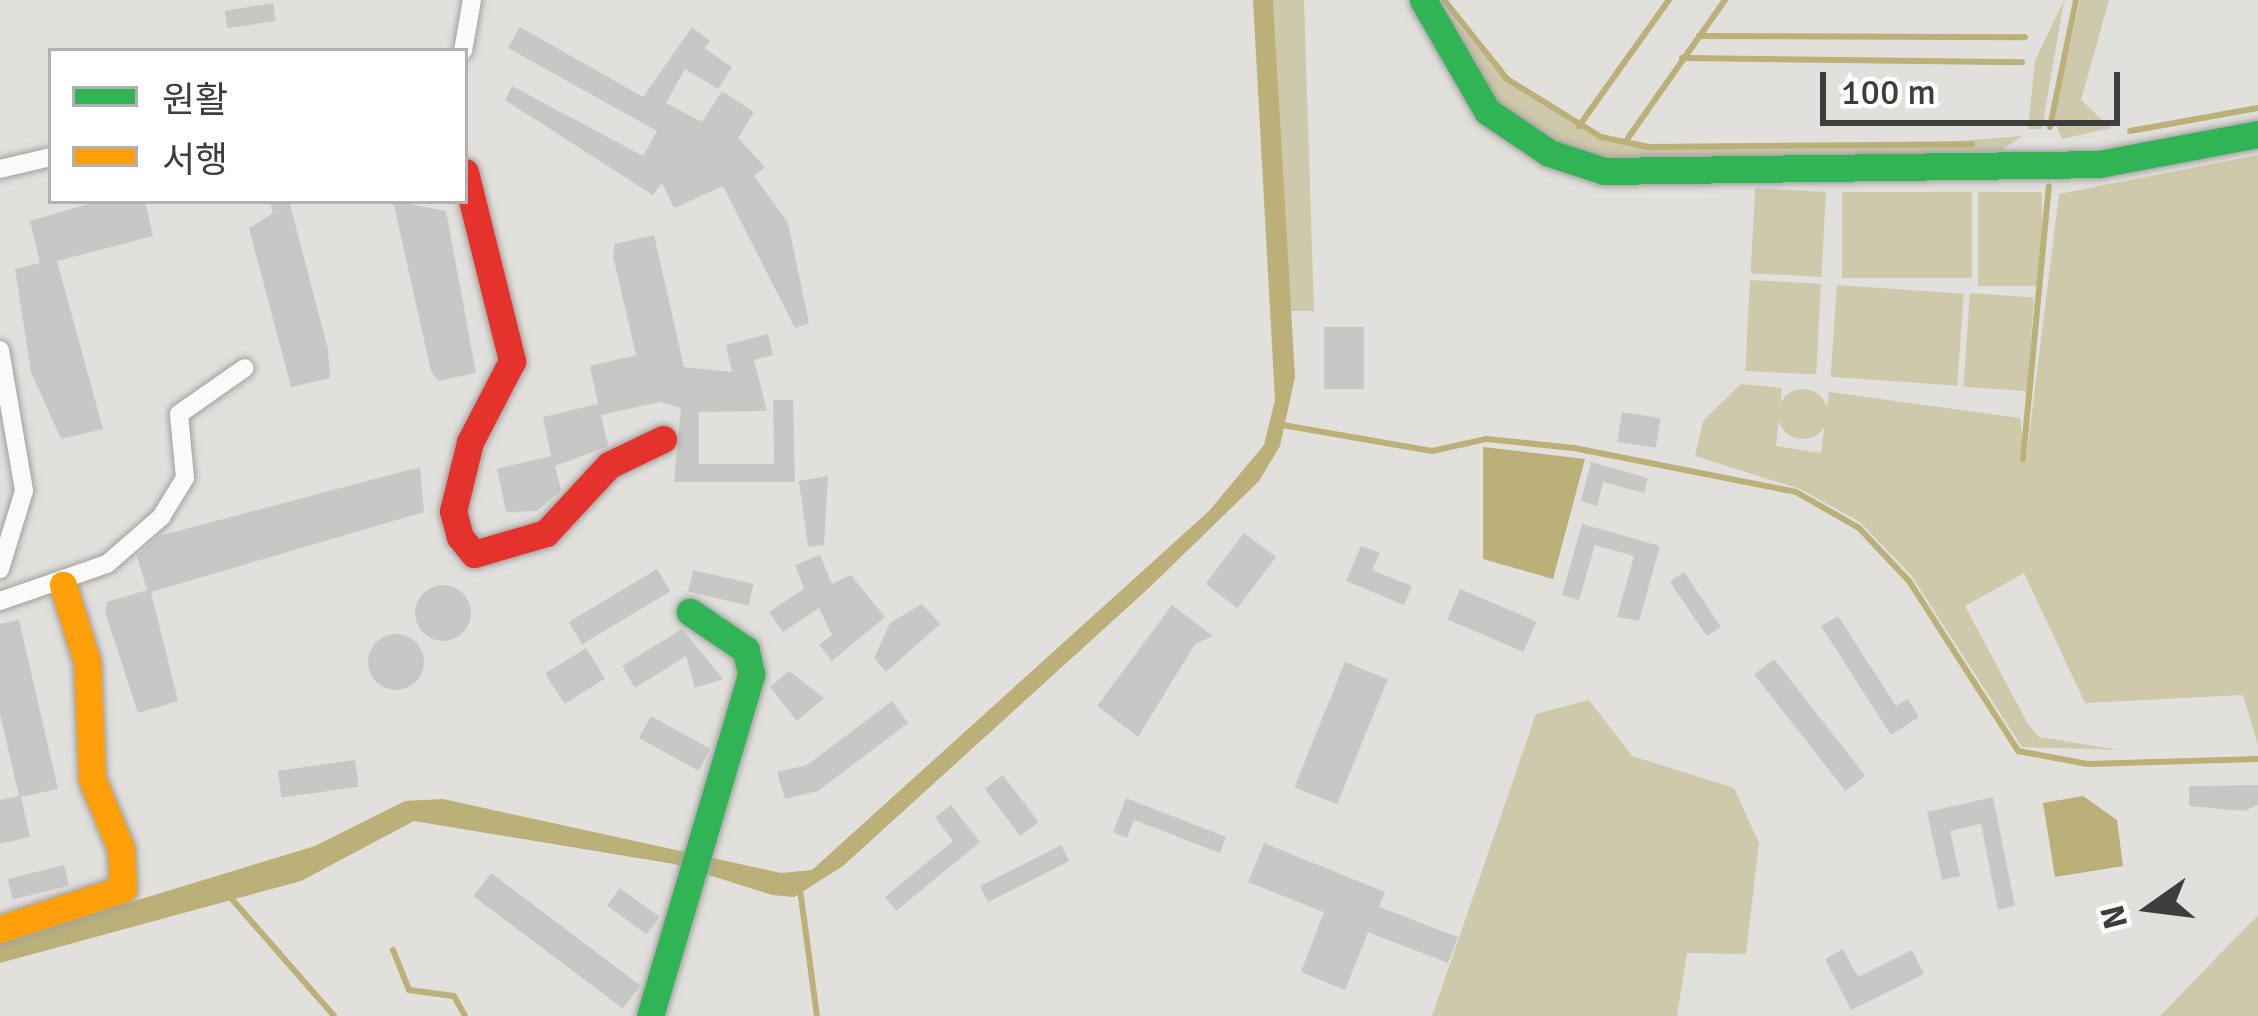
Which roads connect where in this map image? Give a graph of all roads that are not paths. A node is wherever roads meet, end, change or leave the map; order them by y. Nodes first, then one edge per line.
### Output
1 (472, 0) edge
2 (1423, 0) edge
3 (464, 48) edge
4 (2258, 134) edge
5 (48, 158) edge
6 (0, 169) edge
7 (468, 184) edge
8 (0, 350) edge
9 (245, 368) dead end
10 (663, 439) dead end
11 (0, 569) edge
12 (63, 585) junction
13 (0, 602) edge
14 (690, 612) dead end
15 (0, 929) edge
16 (650, 1016) edge

1 - 3 street
2 - 4 street
5 - 6 street
7 - 10 street
8 - 11 street
9 - 12 street
12 - 13 street
12 - 15 street
14 - 16 street

